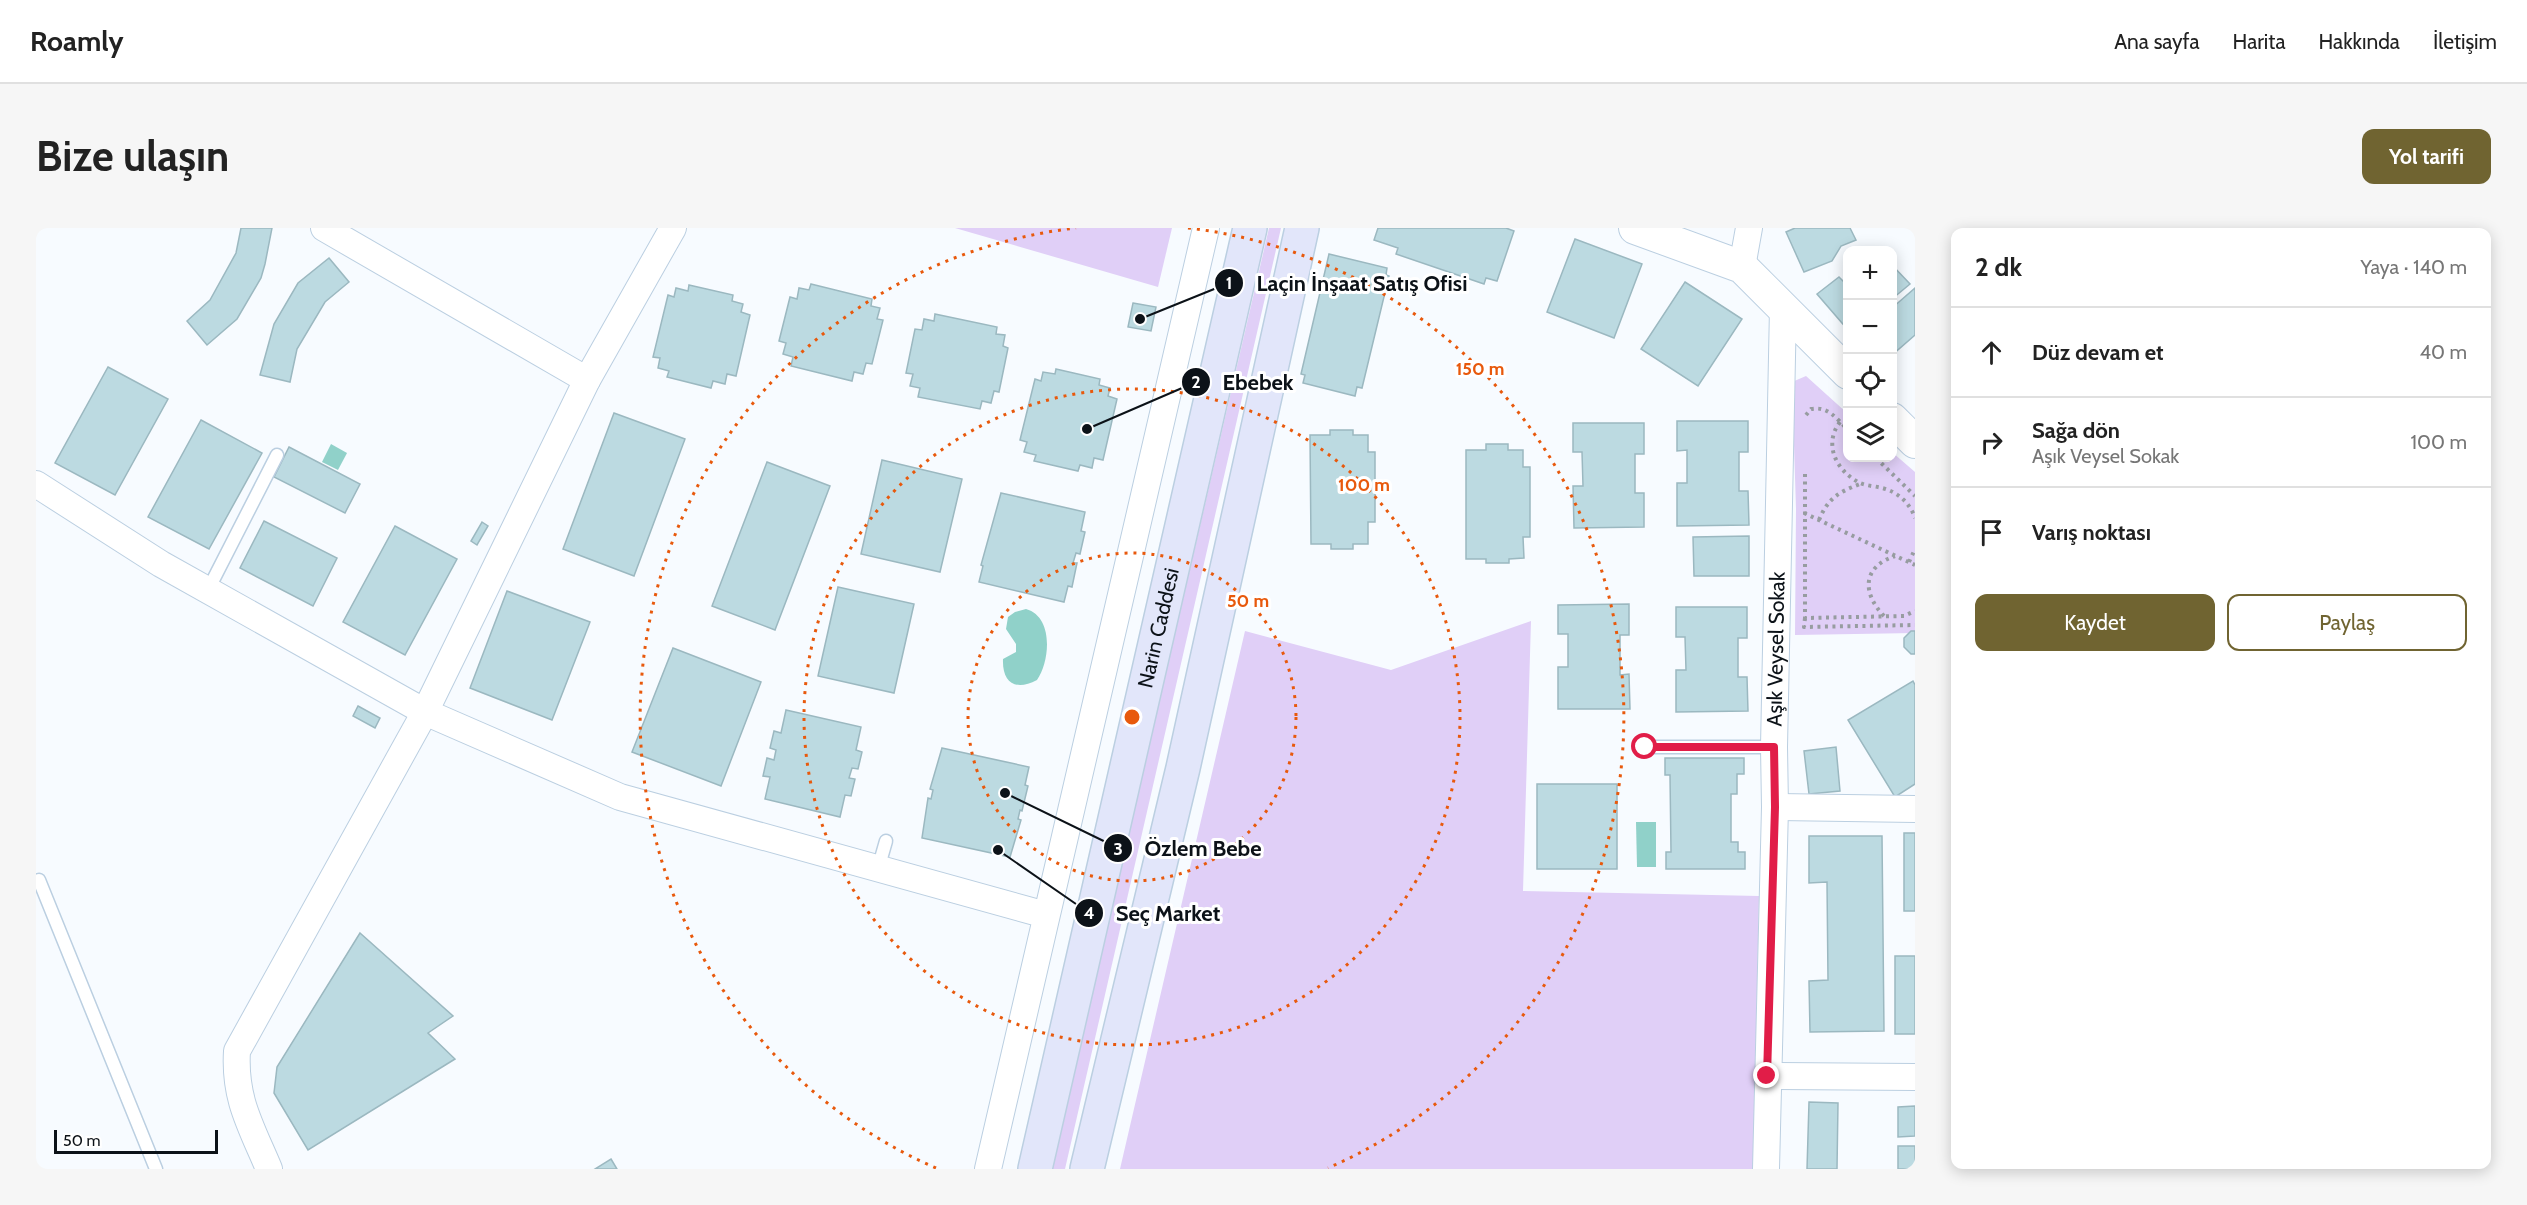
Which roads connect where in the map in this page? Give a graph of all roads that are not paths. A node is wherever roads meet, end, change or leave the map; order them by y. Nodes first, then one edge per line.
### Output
1 (324, 228) edge
2 (673, 228) edge
3 (1206, 228) edge
4 (1250, 228) edge
5 (1302, 228) edge
6 (1635, 228) edge
7 (1749, 228) edge
8 (1742, 267) junction
9 (1783, 308) junction
10 (1843, 368) edge
11 (587, 380) junction
12 (1897, 423) edge
13 (1915, 442) edge
14 (277, 455) dead end
15 (36, 484) edge
16 (208, 590) junction
17 (425, 712) junction
18 (1645, 747) dead end
19 (1774, 747) junction
20 (1775, 807) junction
21 (1915, 809) edge
22 (886, 841) dead end
23 (878, 869) junction
24 (36, 881) edge
25 (1046, 915) junction
26 (1767, 1076) junction
27 (1915, 1077) edge
28 (156, 1169) edge
29 (269, 1169) edge
30 (988, 1169) edge
31 (1035, 1169) edge
32 (1087, 1169) edge
33 (1766, 1169) edge

1 - 11 street
2 - 11 street
3 - 25 street
4 - 31 main road, Narin Caddesi
5 - 32 main road
6 - 8 street
7 - 8 street
8 - 9 street
9 - 10 street
9 - 19 street, Aşık Veysel Sokak
11 - 17 street
12 - 13 street
14 - 16 lane
15 - 16 street
16 - 17 street
17 - 23 street
17 - 29 street
18 - 19 lane
19 - 20 street, Aşık Veysel Sokak
20 - 21 street
20 - 26 street, Aşık Veysel Sokak
22 - 23 lane
23 - 25 street
24 - 28 lane
25 - 30 street
26 - 27 street
26 - 33 street, Aşık Veysel Sokak

